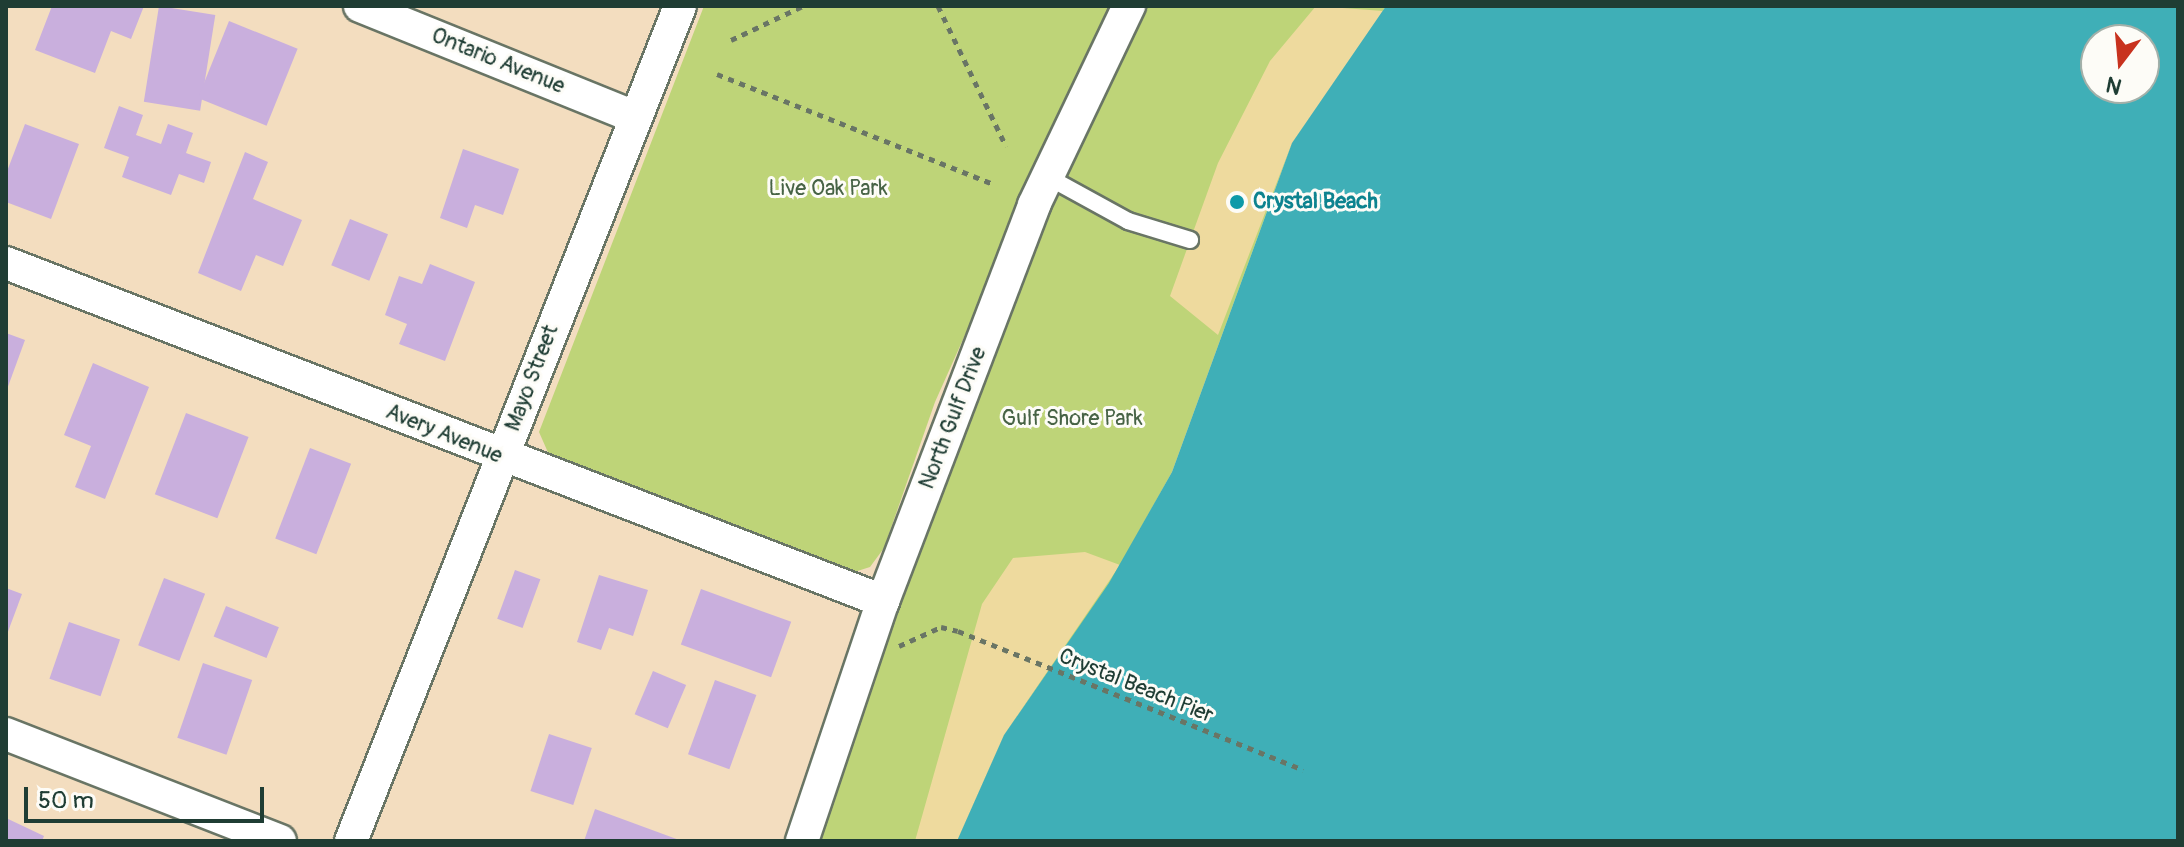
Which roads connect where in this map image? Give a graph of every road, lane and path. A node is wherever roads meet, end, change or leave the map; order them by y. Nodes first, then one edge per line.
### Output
1 (360, 6) edge
2 (680, 6) edge
3 (803, 6) edge
4 (938, 6) edge
5 (1129, 6) edge
6 (731, 40) dead end
7 (717, 74) dead end
8 (635, 117) junction
9 (1006, 146) dead end
10 (1048, 177) junction
11 (991, 183) dead end
12 (1190, 240) dead end
13 (6, 263) edge
14 (501, 457) junction
15 (883, 601) junction
16 (869, 644) junction
17 (6, 734) edge
18 (1303, 770) dead end
19 (280, 841) edge
20 (351, 841) edge
21 (802, 841) edge

1 - 8 street, Ontario Avenue
2 - 8 street, Mayo Street
3 - 6 path
4 - 9 path
5 - 10 street, North Gulf Drive
7 - 11 path
8 - 14 street, Mayo Street
10 - 12 lane
10 - 15 street, North Gulf Drive
13 - 14 street, Avery Avenue
14 - 15 street, Avery Avenue
14 - 20 street, Mayo Street
15 - 16 street, North Gulf Drive
16 - 18 path, Crystal Beach Pier
16 - 21 street, North Gulf Drive
17 - 19 street

